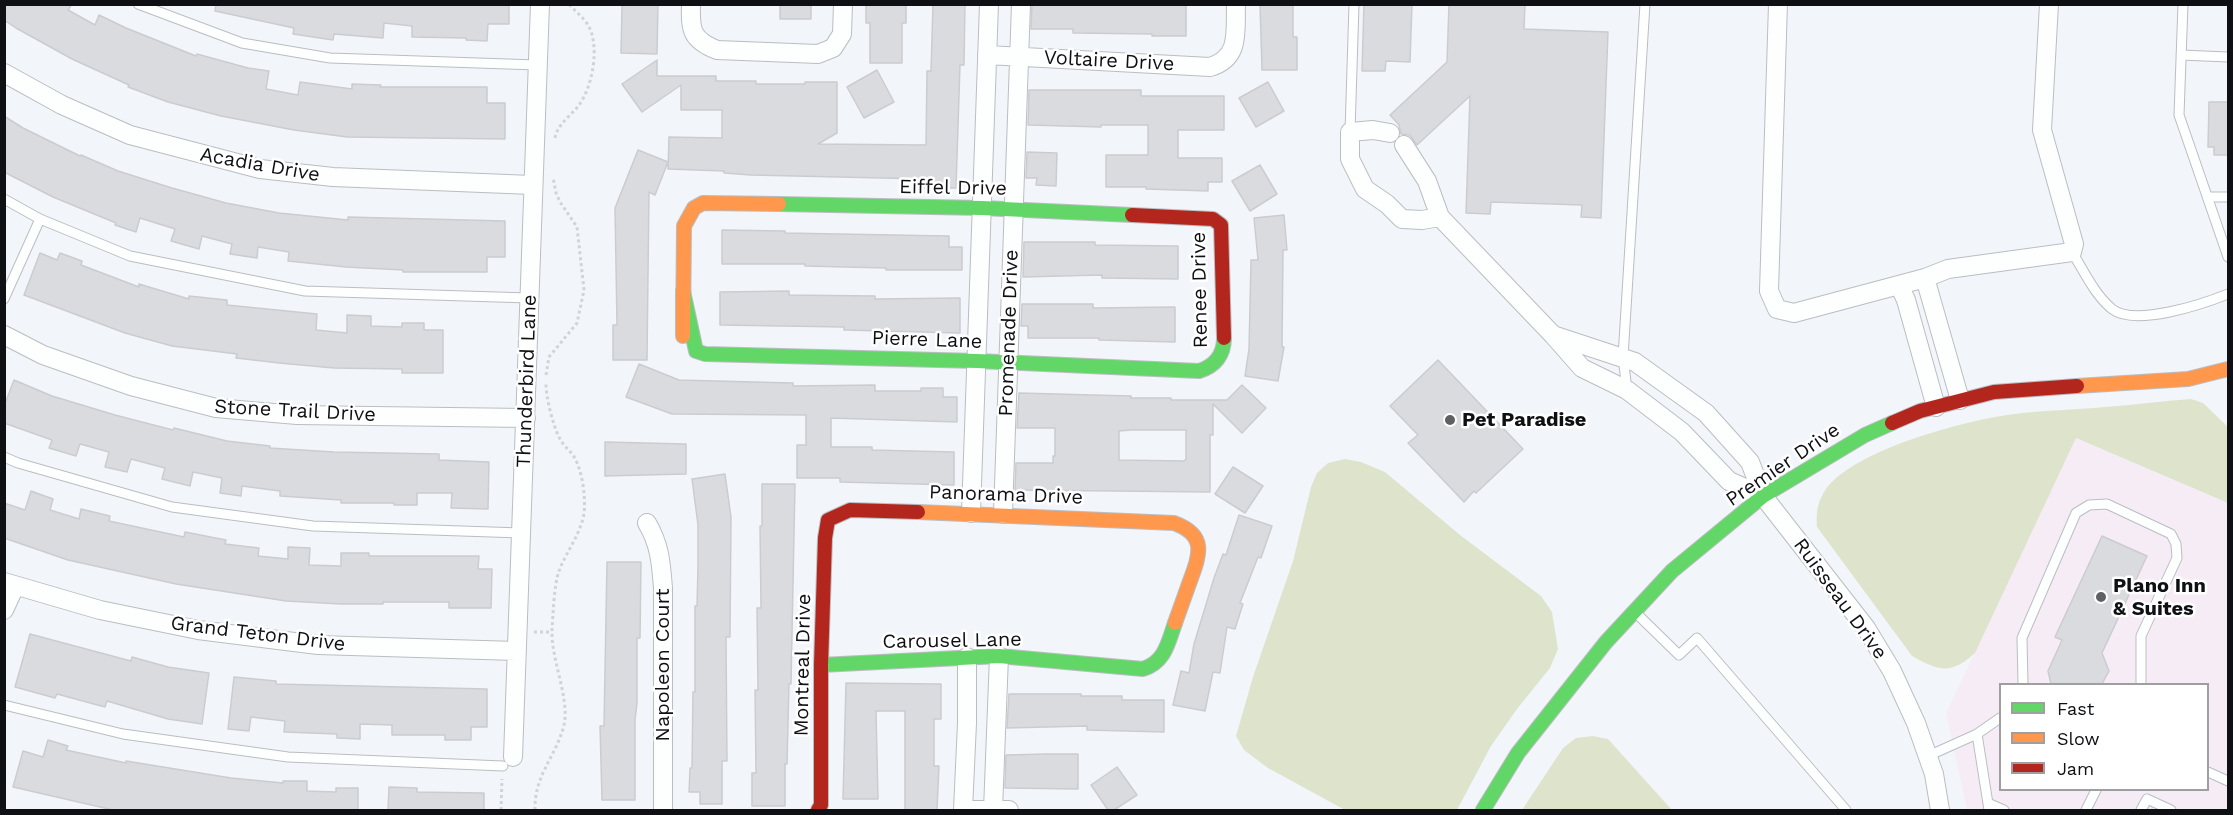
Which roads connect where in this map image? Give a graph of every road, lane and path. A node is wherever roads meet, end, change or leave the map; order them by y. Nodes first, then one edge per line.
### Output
1 (138, 4) edge
2 (540, 4) edge
3 (569, 4) edge
4 (691, 4) edge
5 (843, 4) edge
6 (989, 4) edge
7 (1021, 4) edge
8 (1236, 4) edge
9 (1354, 4) edge
10 (1645, 4) edge
11 (1778, 4) edge
12 (2049, 4) edge
13 (2183, 4) edge
14 (2181, 55) junction
15 (987, 56) junction
16 (1019, 57) junction
17 (2229, 57) edge
18 (537, 65) junction
19 (4, 73) edge
20 (1350, 132) junction
21 (554, 140) dead end
22 (984, 150) junction
23 (1016, 152) junction
24 (552, 172) dead end
25 (532, 185) junction
26 (2208, 196) junction
27 (2229, 197) edge
28 (4, 199) edge
29 (982, 207) junction
30 (1014, 209) junction
31 (1440, 217) junction
32 (39, 219) junction
33 (1213, 219) joint
34 (2072, 252) junction
35 (2229, 257) edge
36 (1925, 278) junction
37 (1899, 285) junction
38 (683, 291) joint
39 (2229, 294) edge
40 (529, 298) junction
41 (4, 299) edge
42 (1553, 335) junction
43 (4, 336) edge
44 (1623, 357) junction
45 (977, 361) junction
46 (1008, 362) junction
47 (1217, 362) joint
48 (2229, 369) edge
49 (1627, 390) junction
50 (1960, 400) junction
51 (1694, 404) junction
52 (1936, 407) junction
53 (526, 418) junction
54 (1676, 428) junction
55 (4, 457) edge
56 (1763, 496) junction
57 (971, 513) junction
58 (1003, 514) junction
59 (828, 520) joint
60 (647, 523) dead end
61 (521, 533) junction
62 (10, 584) edge
63 (4, 610) edge
64 (1635, 611) junction
65 (516, 651) junction
66 (999, 656) junction
67 (967, 657) junction
68 (821, 665) junction
69 (1155, 665) joint
70 (2023, 683) edge
71 (2141, 683) edge
72 (4, 705) edge
73 (1999, 719) edge
74 (967, 723) junction
75 (996, 723) junction
76 (1977, 734) junction
77 (1928, 756) junction
78 (508, 761) junction
79 (2209, 772) edge
80 (2229, 781) edge
81 (2095, 791) edge
82 (1988, 807) edge
83 (501, 810) edge
84 (536, 810) edge
85 (663, 810) edge
86 (818, 810) edge
87 (963, 810) edge
88 (999, 810) edge
89 (1483, 810) edge
90 (1846, 810) edge
91 (1940, 810) edge
92 (2004, 810) edge
93 (2086, 810) edge
94 (2141, 810) edge
95 (2171, 810) edge

1 - 18 lane
2 - 18 street, Thunderbird Lane
3 - 21 path
4 - 5 street
6 - 15 street, Promenade Drive
7 - 16 street, Promenade Drive
8 - 16 street, Voltaire Drive
9 - 20 lane
10 - 44 lane
11 - 37 street
12 - 34 street
13 - 14 lane
14 - 17 lane
14 - 26 lane
15 - 16 street, Voltaire Drive
15 - 22 street, Promenade Drive
16 - 23 street, Promenade Drive
18 - 25 street, Thunderbird Lane
19 - 25 street, Acadia Drive
20 - 31 street, Ruisseau Drive
20 - 31 street
22 - 23 street
22 - 29 street, Promenade Drive
23 - 30 street, Promenade Drive
24 - 84 path
25 - 40 street, Thunderbird Lane
26 - 27 lane
26 - 35 lane
28 - 32 lane
29 - 30 street, Eiffel Drive
29 - 38 street, Eiffel Drive
29 - 45 street, Promenade Drive
30 - 33 street, Eiffel Drive
30 - 46 street, Promenade Drive
31 - 42 street, Ruisseau Drive
32 - 40 lane
32 - 41 lane
33 - 47 street, Renee Drive
34 - 36 street
34 - 39 lane
36 - 37 street
36 - 50 street
37 - 52 street
38 - 45 street, Pierre Lane
40 - 53 street, Thunderbird Lane
42 - 44 street, Ruisseau Drive
42 - 49 street, Ruisseau Drive
43 - 53 street, Stone Trail Drive
44 - 49 lane
44 - 51 street, Ruisseau Drive
45 - 46 street, Pierre Lane
45 - 57 street, Promenade Drive
46 - 47 street, Pierre Lane
46 - 58 street, Promenade Drive
48 - 50 street, Premier Drive
49 - 54 street, Ruisseau Drive
50 - 52 street, Premier Drive
51 - 54 street
51 - 56 street, Ruisseau Drive
52 - 56 street, Premier Drive
53 - 61 street, Thunderbird Lane
54 - 56 street, Ruisseau Drive
55 - 61 lane
56 - 64 street, Premier Drive
56 - 77 street, Ruisseau Drive
57 - 58 street, Panorama Drive
57 - 59 street, Panorama Drive
58 - 69 street, Panorama Drive
59 - 68 street, Montreal Drive
60 - 85 street, Napoleon Court
61 - 65 street, Thunderbird Lane
62 - 63 street
62 - 65 street, Grand Teton Drive
64 - 89 street, Premier Drive
64 - 90 lane
65 - 78 street, Thunderbird Lane
66 - 67 street, Carousel Lane
66 - 69 street, Carousel Lane
66 - 75 street
67 - 68 street, Carousel Lane
67 - 74 street
68 - 86 street, Montreal Drive
70 - 71 lane
72 - 78 lane
73 - 76 lane
74 - 75 street
74 - 87 street
75 - 88 street
76 - 77 lane
76 - 82 lane
77 - 91 street, Ruisseau Drive
78 - 83 path
79 - 80 lane
81 - 93 lane
82 - 92 lane
87 - 88 street
94 - 95 lane

